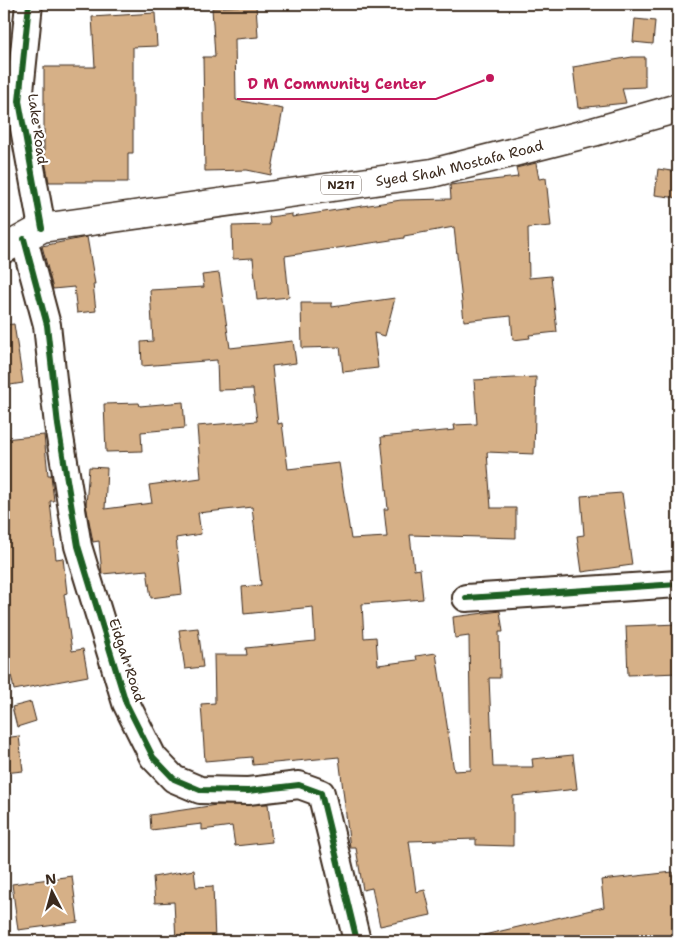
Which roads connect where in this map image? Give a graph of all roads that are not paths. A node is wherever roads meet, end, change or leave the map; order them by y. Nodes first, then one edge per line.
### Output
1 (29, 4) edge
2 (678, 108) edge
3 (23, 239) edge
4 (678, 584) edge
5 (466, 598) dead end
6 (357, 941) edge

1 - 3 street, Lake Road
2 - 3 highway, Syed Shah Mostafa Road / N211
3 - 6 street, Eidgah Road
4 - 5 street

